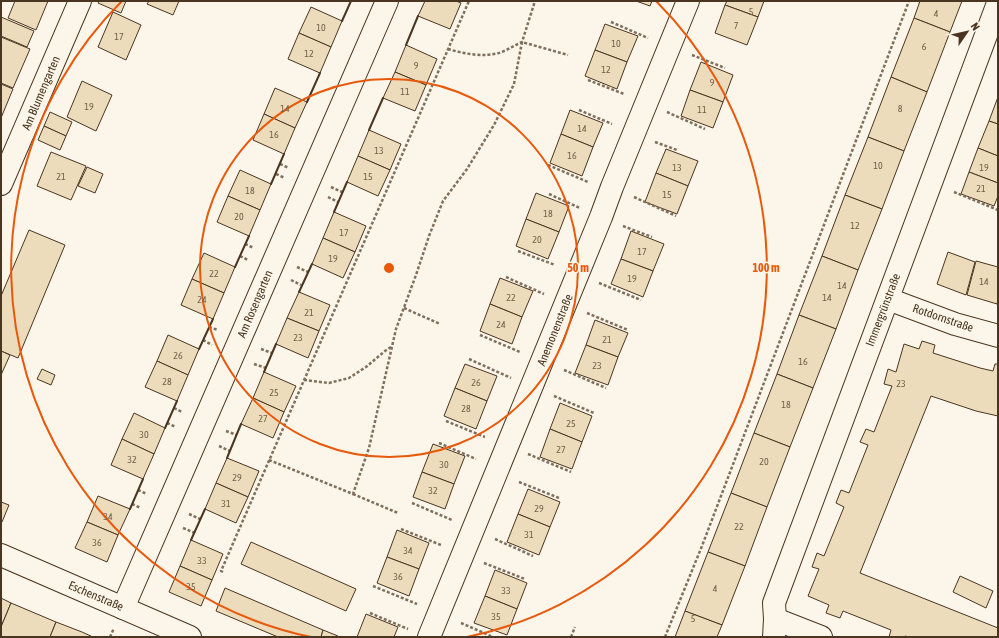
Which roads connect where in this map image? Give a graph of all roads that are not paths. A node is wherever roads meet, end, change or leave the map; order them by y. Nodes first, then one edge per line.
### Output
1 (80, 1) edge
2 (387, 1) edge
3 (688, 1) edge
4 (998, 3) edge
5 (1, 184) edge
6 (888, 298) junction
7 (998, 336) edge
8 (1, 555) edge
9 (123, 608) junction
10 (775, 628) edge
11 (420, 634) edge
12 (190, 637) edge
13 (821, 637) edge

1 - 5 street, Am Blumengarten
2 - 9 street, Am Rosengarten
3 - 11 street, Anemonenstraße
4 - 6 street, Immergrünstraße
6 - 7 street, Rotdornstraße
6 - 10 street, Immergrünstraße
8 - 9 street, Eschenstraße
9 - 12 street, Eschenstraße
10 - 13 street

